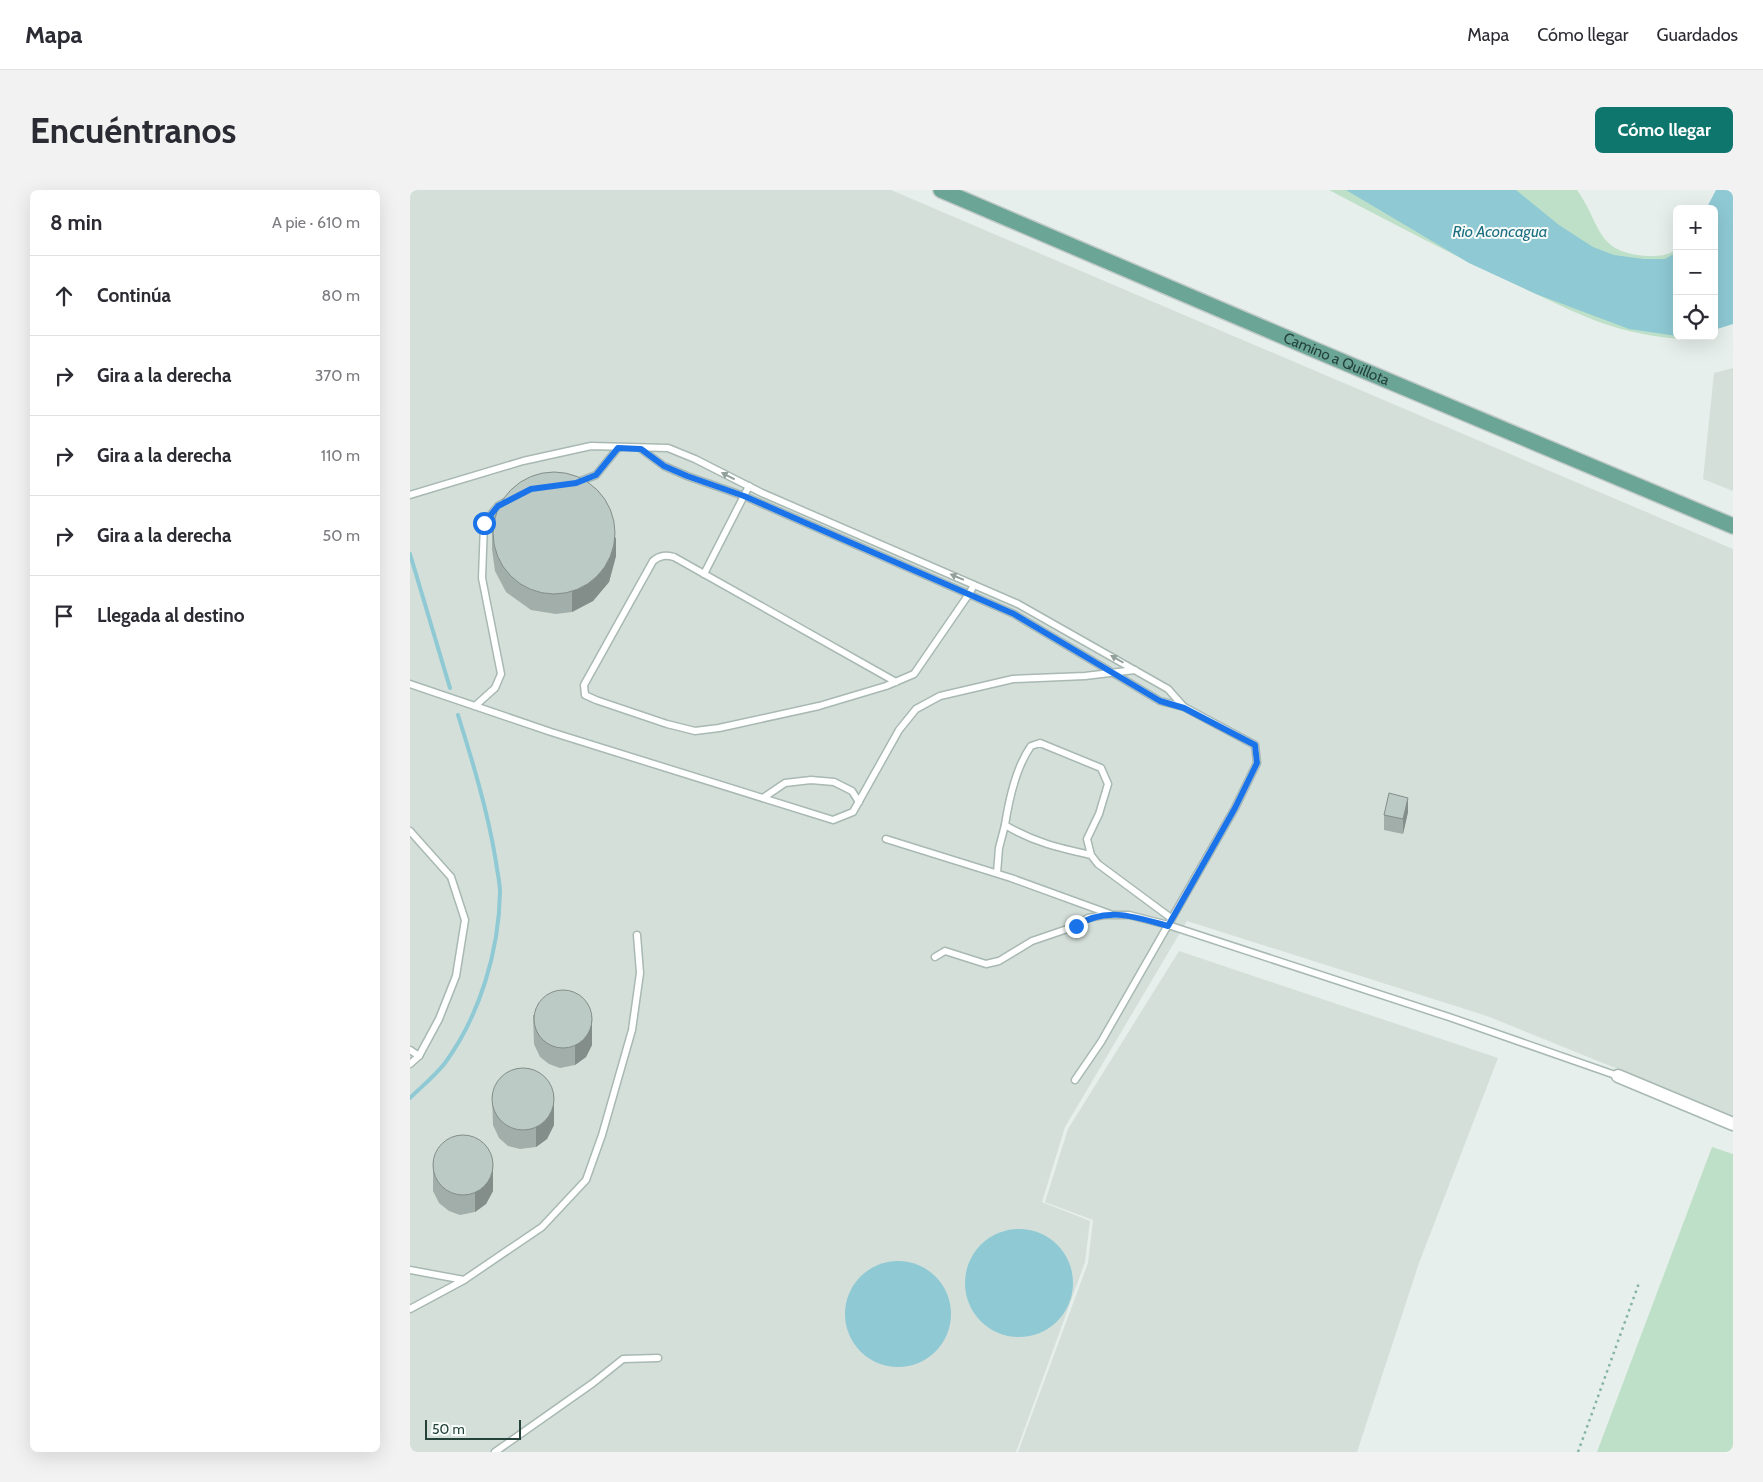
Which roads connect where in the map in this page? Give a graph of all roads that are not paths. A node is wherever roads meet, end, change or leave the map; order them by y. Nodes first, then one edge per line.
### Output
1 (941, 190) edge
2 (618, 448) junction
3 (641, 449) junction
4 (567, 484) edge
5 (749, 486) junction
6 (410, 495) edge
7 (744, 496) junction
8 (514, 497) edge
9 (1733, 526) edge
10 (704, 574) junction
11 (974, 584) junction
12 (969, 594) junction
13 (1135, 670) junction
14 (1115, 674) junction
15 (896, 682) junction
16 (410, 684) edge
17 (475, 706) junction
18 (1184, 708) junction
19 (762, 798) junction
20 (859, 802) junction
21 (1005, 825) junction
22 (410, 832) edge
23 (886, 839) dead end
24 (1091, 855) junction
25 (997, 874) junction
26 (1114, 915) junction
27 (1171, 918) junction
28 (1168, 926) junction
29 (637, 935) dead end
30 (935, 957) dead end
31 (410, 1050) edge
32 (419, 1056) junction
33 (410, 1064) edge
34 (1618, 1076) joint
35 (1075, 1080) dead end
36 (1733, 1124) edge
37 (410, 1270) edge
38 (464, 1280) junction
39 (410, 1308) edge
40 (658, 1358) dead end
41 (495, 1452) edge

1 - 9 main road, Camino a Quillota
2 - 3 lane
2 - 4 lane
2 - 6 lane
5 -> 3 lane
3 - 7 lane
5 - 7 lane
11 -> 5 lane
7 - 10 lane
7 - 12 lane
8 - 17 lane
10 - 15 lane
10 - 15 lane
11 - 12 lane
13 -> 11 lane
12 - 14 lane
12 - 15 lane
13 - 14 lane
13 - 18 lane
14 - 18 lane
14 - 20 lane
16 - 17 lane
17 - 19 lane
18 - 27 lane
19 - 20 lane
19 - 20 lane
21 - 24 lane
21 - 24 lane
21 - 25 lane
22 - 32 lane
23 - 25 lane
24 - 27 lane
25 - 26 lane
26 - 28 lane
26 - 30 lane
27 - 28 lane
28 - 34 lane
28 - 35 lane
29 - 38 lane
31 - 32 lane
32 - 33 lane
34 - 36 street
37 - 38 lane
38 - 39 lane
40 - 41 lane

